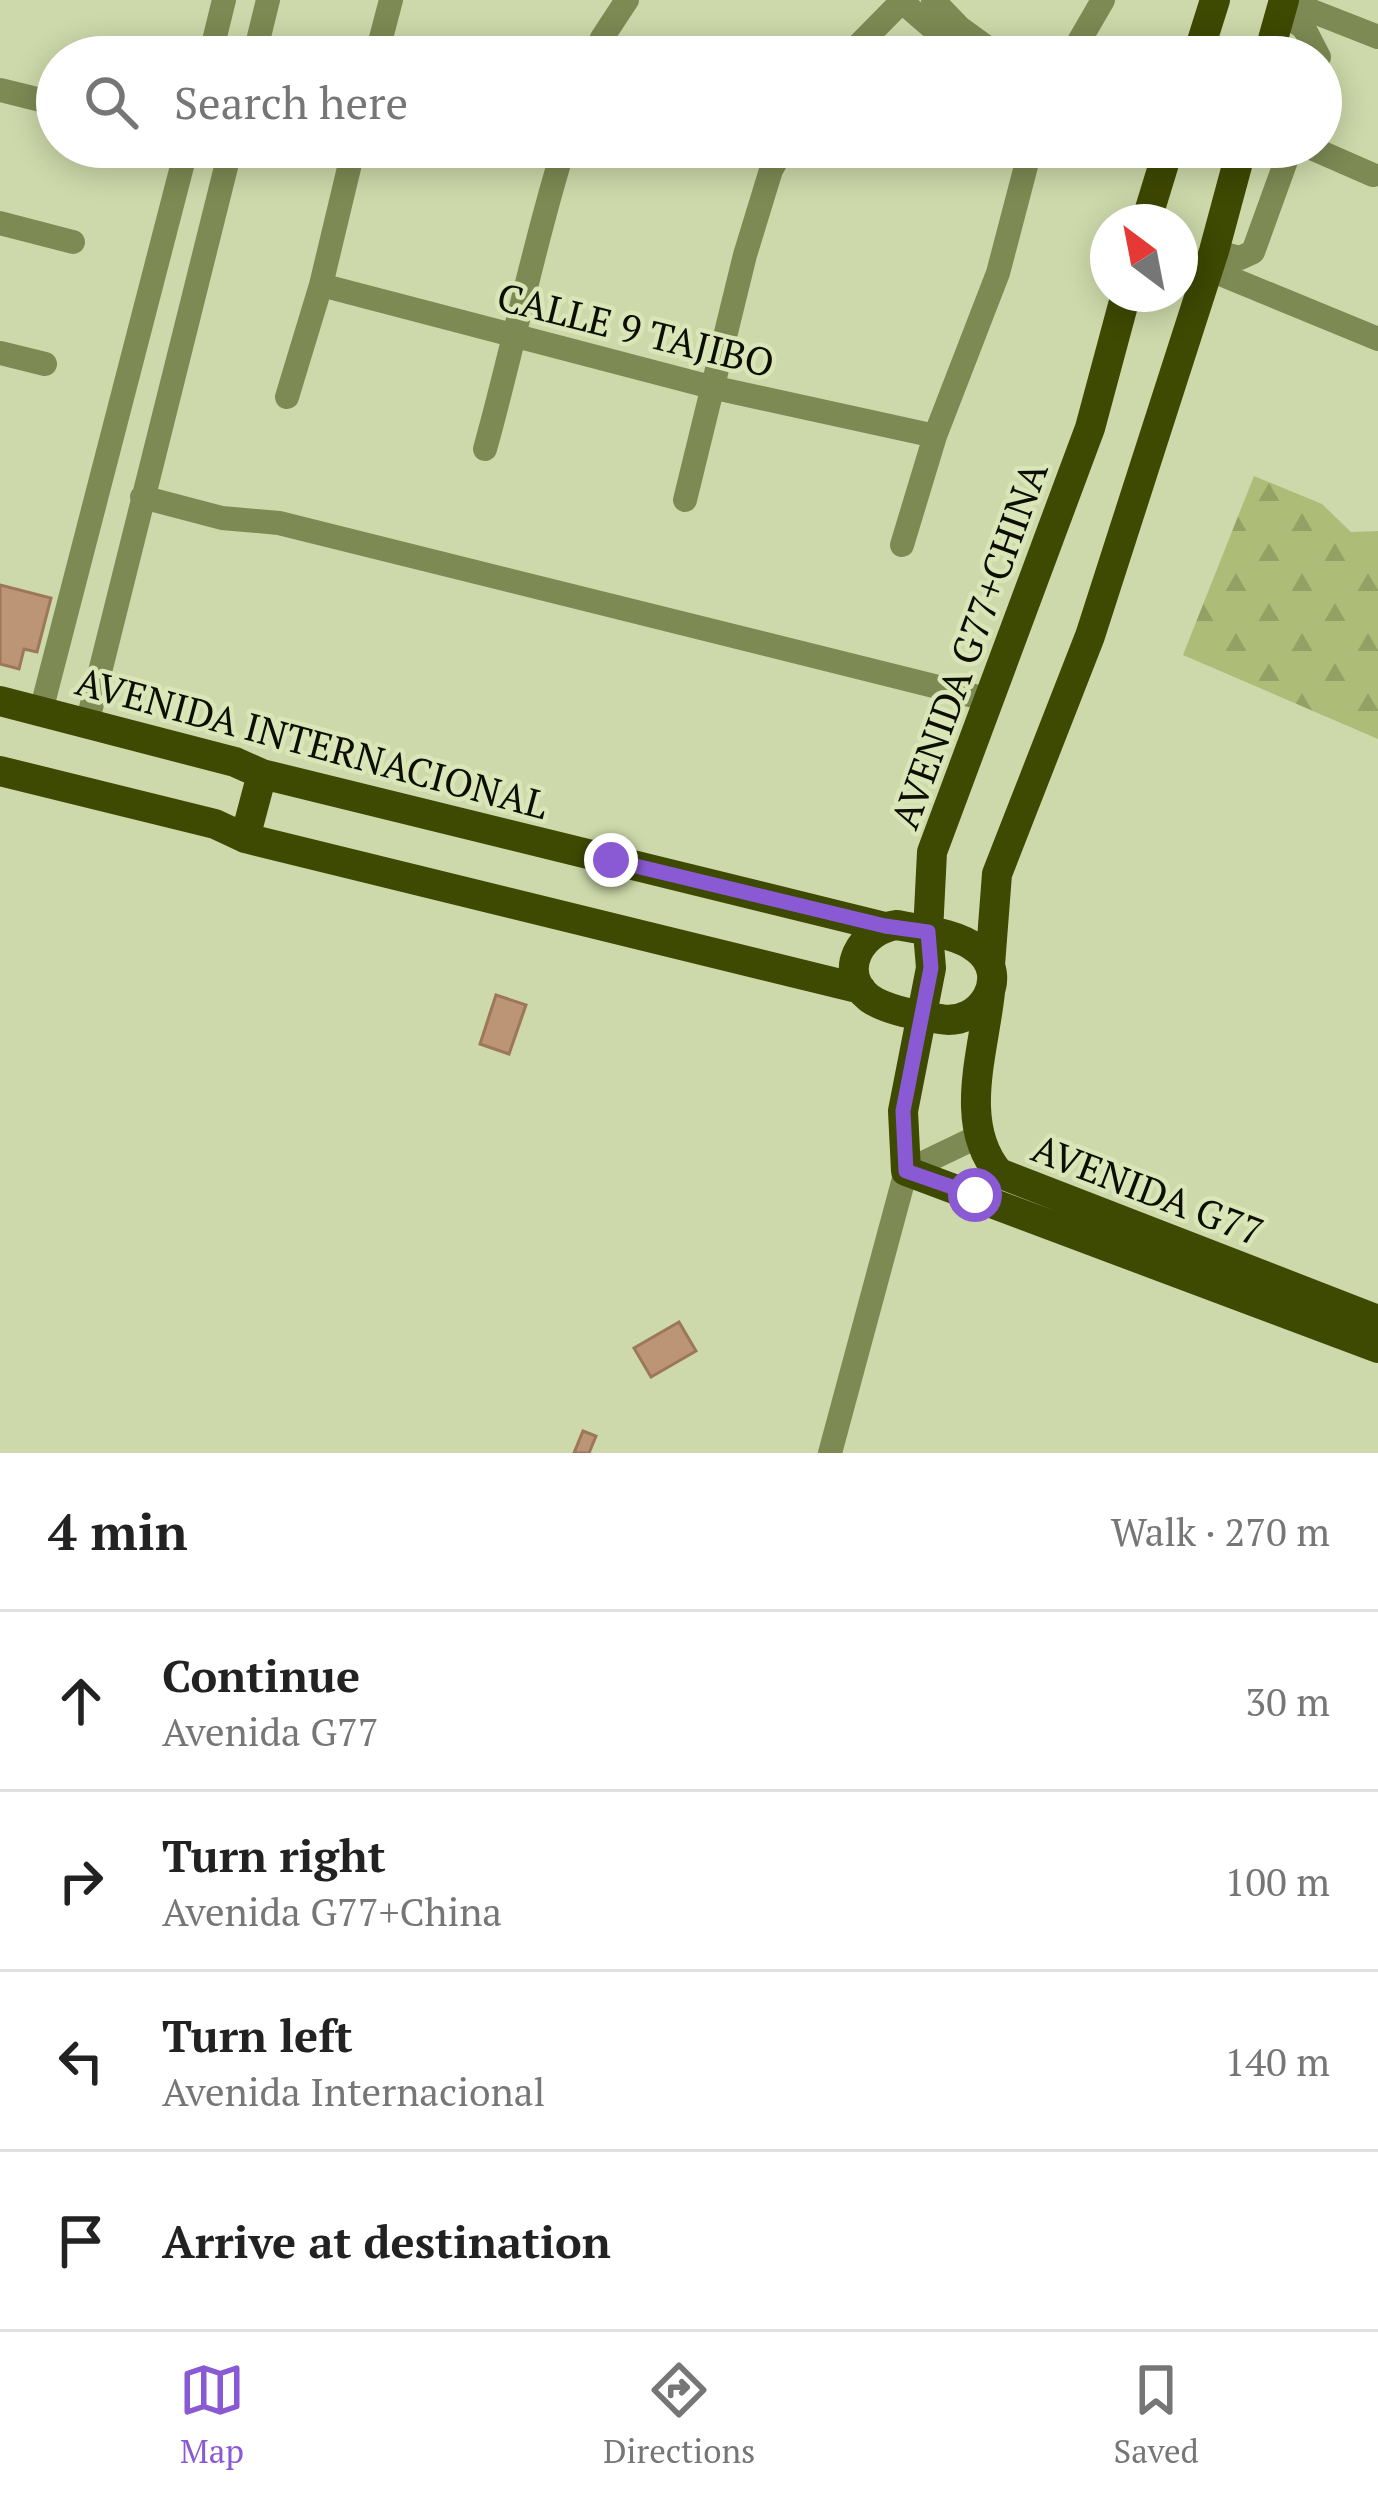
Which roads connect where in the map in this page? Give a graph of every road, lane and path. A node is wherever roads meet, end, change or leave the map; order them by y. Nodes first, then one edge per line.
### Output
1 (224, 0) edge
2 (268, 0) edge
3 (391, 0) edge
4 (627, 0) edge
5 (902, 0) edge
6 (933, 0) edge
7 (1103, 0) edge
8 (1215, 0) edge
9 (1282, 5) edge
10 (215, 36) edge
11 (259, 36) edge
12 (382, 36) edge
13 (603, 36) edge
14 (867, 36) edge
15 (942, 36) edge
16 (971, 36) edge
17 (1082, 36) edge
18 (1204, 36) edge
19 (1274, 36) edge
20 (1308, 36) edge
21 (1378, 38) edge
22 (0, 90) edge
23 (36, 99) edge
24 (1342, 161) edge
25 (182, 168) edge
26 (226, 168) edge
27 (349, 168) edge
28 (557, 168) edge
29 (772, 168) edge
30 (1026, 168) edge
31 (1163, 168) edge
32 (1237, 168) edge
33 (1283, 168) edge
34 (1373, 175) dead end
35 (1152, 204) edge
36 (0, 223) edge
37 (73, 242) dead end
38 (1211, 260) junction
39 (321, 285) junction
40 (1121, 312) edge
41 (516, 338) junction
42 (1378, 339) edge
43 (0, 353) edge
44 (45, 364) dead end
45 (711, 387) junction
46 (287, 397) dead end
47 (935, 436) junction
48 (485, 449) dead end
49 (142, 497) junction
50 (685, 500) dead end
51 (902, 545) dead end
52 (986, 699) junction
53 (0, 701) edge
54 (41, 711) junction
55 (87, 724) junction
56 (0, 771) edge
57 (262, 774) junction
58 (245, 838) junction
59 (885, 926) junction
60 (928, 932) junction
61 (990, 979) junction
62 (861, 989) junction
63 (923, 1015) junction
64 (979, 1136) junction
65 (906, 1171) junction
66 (1378, 1320) edge
67 (1378, 1348) edge
68 (830, 1453) edge

1 - 10 street
2 - 11 street
3 - 12 street
4 - 13 street
5 - 14 street
5 - 15 street
6 - 16 street
7 - 17 street
8 - 18 main road
9 - 19 main road
9 - 20 street
9 - 21 street
22 - 23 street
24 - 34 street
25 - 54 street
26 - 49 street
27 - 39 street
28 - 41 street
29 - 45 street
30 - 47 street
31 - 35 main road
32 - 38 main road
33 - 38 street
36 - 37 street
38 - 42 street
38 - 61 main road
39 - 41 street, CALLE 9 TAJIBO
39 - 46 street
40 - 52 main road, AVENIDA G77+CHINA
41 - 45 street, CALLE 9 TAJIBO
41 - 48 street
43 - 44 street
45 - 47 street, CALLE 9 TAJIBO
45 - 50 street
47 - 51 street
49 - 52 street
49 - 55 street
52 - 60 main road, AVENIDA G77+CHINA
53 - 54 main road, AVENIDA INTERNACIONAL
54 - 55 main road, AVENIDA INTERNACIONAL
55 - 57 main road, AVENIDA INTERNACIONAL
56 - 58 main road
57 - 58 main road
57 - 59 main road, AVENIDA INTERNACIONAL
58 - 62 main road
59 - 60 main road
59 - 62 main road
60 - 61 main road
60 - 63 main road, AVENIDA G77+CHINA
61 - 63 main road
61 - 64 main road, AVENIDA G77
62 - 63 main road
63 - 65 main road, AVENIDA G77+CHINA
64 - 65 street
64 - 66 main road, AVENIDA G77
65 - 67 main road, AVENIDA G77
65 - 68 street

